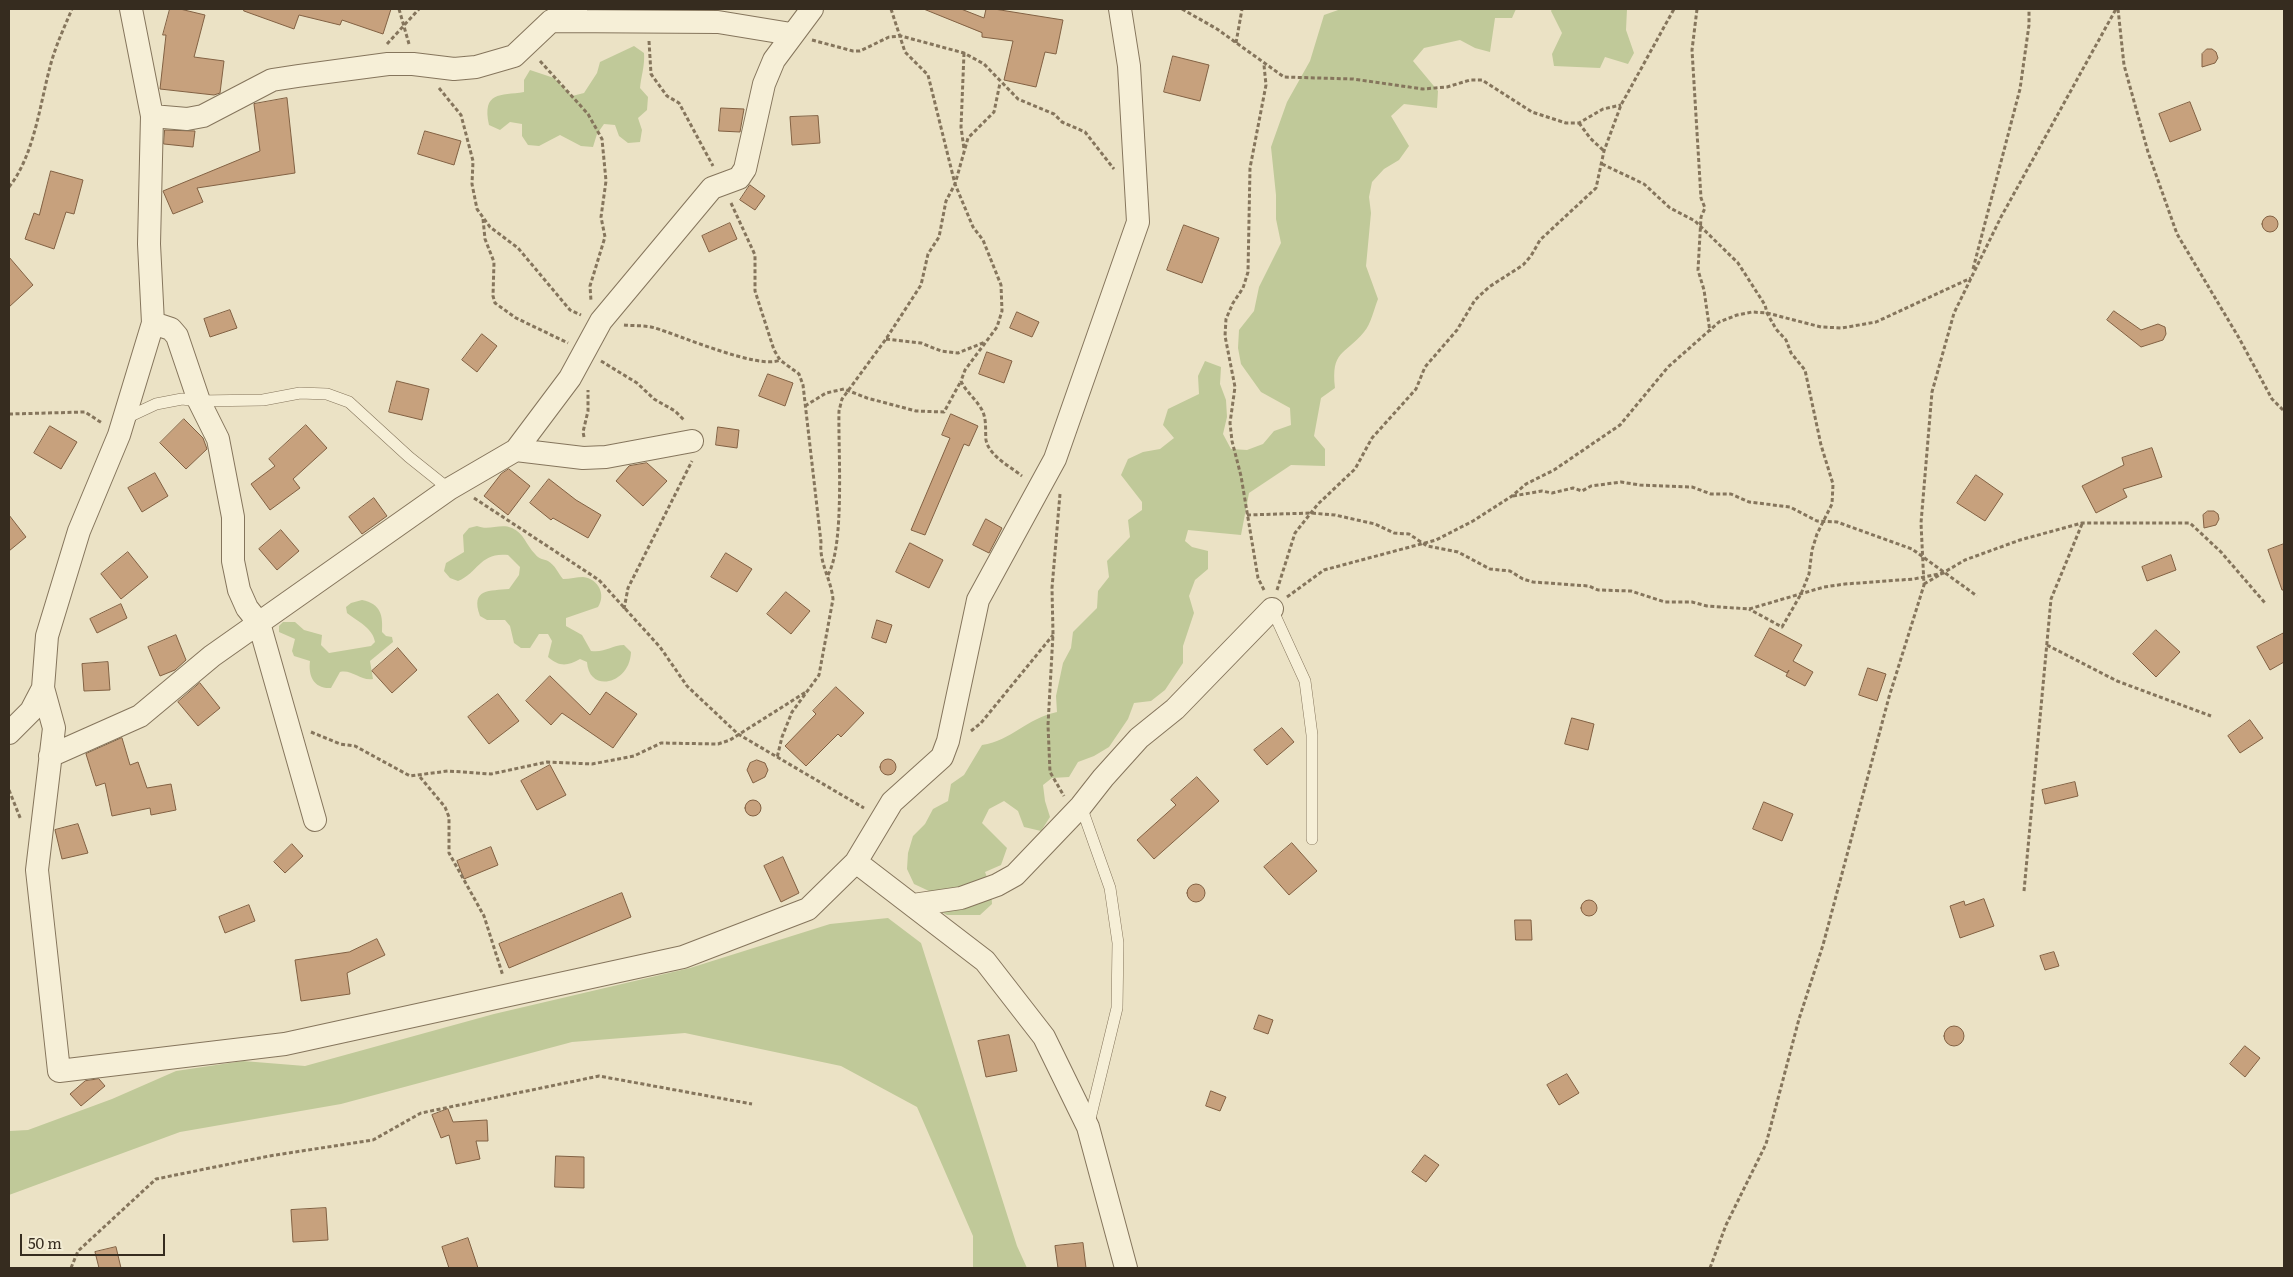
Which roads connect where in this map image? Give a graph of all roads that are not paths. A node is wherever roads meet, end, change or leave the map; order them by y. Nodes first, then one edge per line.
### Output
1 (131, 9) edge
2 (576, 9) edge
3 (812, 9) edge
4 (1120, 9) edge
5 (551, 21) junction
6 (791, 34) junction
7 (152, 116) junction
8 (153, 324) junction
9 (199, 401) junction
10 (122, 427) junction
11 (692, 441) road end
12 (516, 450) junction
13 (448, 489) junction
14 (1272, 610) joint
15 (259, 624) junction
16 (43, 688) junction
17 (9, 733) edge
18 (50, 756) junction
19 (1081, 806) junction
20 (315, 820) dead end
21 (1312, 839) dead end
22 (856, 862) junction
23 (913, 904) junction
24 (1088, 1127) junction
25 (1126, 1268) edge

1 - 7 street
2 - 5 street
3 - 6 street
4 - 22 street
5 - 6 street
5 - 7 street
6 - 12 street
7 - 8 street
8 - 9 street
8 - 10 street
9 - 10 lane
9 - 13 lane
9 - 15 street
10 - 16 street
11 - 12 street
12 - 13 street
13 - 15 street
14 - 19 street
14 - 21 lane
15 - 18 street
15 - 20 street
16 - 17 street
16 - 18 street
18 - 22 street
19 - 23 street
19 - 24 lane
22 - 23 street
23 - 24 street
24 - 25 street

